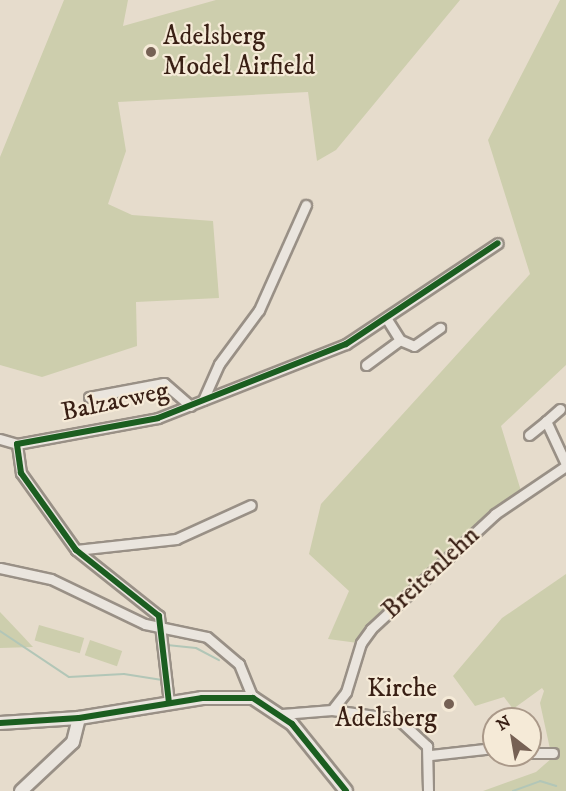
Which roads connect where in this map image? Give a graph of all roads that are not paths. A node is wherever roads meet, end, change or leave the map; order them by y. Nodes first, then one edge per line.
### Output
1 (306, 205) dead end
2 (498, 243) dead end
3 (387, 319) junction
4 (440, 328) dead end
5 (400, 340) junction
6 (366, 365) dead end
7 (89, 397) dead end
8 (203, 400) junction
9 (190, 406) junction
10 (560, 409) dead end
11 (546, 421) junction
12 (529, 435) dead end
13 (0, 439) edge
14 (18, 444) junction
15 (566, 465) edge
16 (251, 505) dead end
17 (76, 550) junction
18 (0, 568) edge
19 (163, 628) junction
20 (253, 698) junction
21 (169, 703) junction
22 (332, 710) junction
23 (282, 714) junction
24 (79, 718) junction
25 (0, 723) edge
26 (482, 749) edge
27 (542, 753) edge
28 (554, 753) dead end
29 (431, 755) junction
30 (21, 791) edge
31 (346, 791) edge
32 (428, 791) edge

1 - 8 street, Balzacweg
2 - 3 street, Balzacweg
3 - 5 street
3 - 8 street, Balzacweg
4 - 5 street
5 - 6 street
7 - 9 street, Balzacweg
8 - 9 street, Balzacweg
9 - 14 street, Balzacweg
10 - 11 street
11 - 12 street
11 - 15 street, Breitenlehn
13 - 14 street, Balzacweg
14 - 17 street
15 - 22 street, Breitenlehn
16 - 17 street
17 - 19 street
18 - 19 street
19 - 20 street
19 - 21 street
20 - 21 street
20 - 23 street
21 - 24 street
22 - 23 street
22 - 29 street
23 - 31 street
24 - 25 street
24 - 30 street
26 - 29 street
27 - 28 street
29 - 32 street

